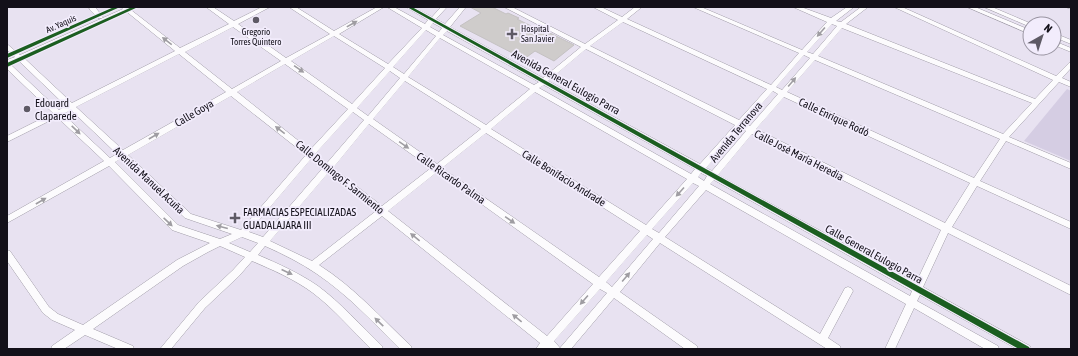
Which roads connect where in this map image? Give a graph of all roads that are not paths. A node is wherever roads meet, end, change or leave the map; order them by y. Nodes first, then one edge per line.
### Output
1 (92, 7) edge
2 (209, 7) edge
3 (267, 7) edge
4 (292, 7) edge
5 (381, 7) edge
6 (390, 7) edge
7 (409, 7) edge
8 (444, 7) edge
9 (463, 7) edge
10 (506, 7) edge
11 (596, 7) edge
12 (639, 7) edge
13 (696, 7) edge
14 (796, 7) edge
15 (851, 7) edge
16 (865, 7) edge
17 (897, 7) edge
18 (970, 7) edge
19 (987, 7) edge
20 (127, 8) edge
21 (100, 17) junction
22 (623, 19) junction
23 (433, 20) junction
24 (832, 21) junction
25 (1022, 22) edge
26 (234, 24) junction
27 (841, 25) junction
28 (426, 27) junction
29 (445, 27) junction
30 (1022, 29) edge
31 (334, 34) junction
32 (439, 35) junction
33 (7, 46) edge
34 (585, 47) junction
35 (180, 51) junction
36 (803, 53) junction
37 (17, 56) junction
38 (813, 57) junction
39 (7, 58) edge
40 (286, 61) junction
41 (7, 64) edge
42 (1071, 64) edge
43 (389, 68) junction
44 (403, 77) junction
45 (1057, 78) junction
46 (542, 81) junction
47 (1071, 85) edge
48 (533, 88) junction
49 (772, 88) junction
50 (232, 92) junction
51 (782, 93) junction
52 (1036, 102) junction
53 (70, 106) junction
54 (353, 108) junction
55 (58, 112) junction
56 (368, 121) junction
57 (740, 125) junction
58 (486, 129) junction
59 (751, 130) junction
60 (1004, 138) junction
61 (7, 139) edge
62 (122, 154) junction
63 (311, 154) junction
64 (109, 161) junction
65 (1071, 166) edge
66 (328, 167) junction
67 (436, 168) junction
68 (701, 169) junction
69 (712, 175) junction
70 (692, 178) junction
71 (976, 182) junction
72 (704, 185) junction
73 (382, 211) junction
74 (7, 220) edge
75 (1071, 226) edge
76 (946, 229) junction
77 (646, 230) junction
78 (243, 233) junction
79 (659, 238) junction
80 (219, 242) junction
81 (264, 242) junction
82 (7, 254) edge
83 (251, 256) junction
84 (312, 266) junction
85 (599, 284) junction
86 (918, 290) junction
87 (1071, 291) edge
88 (848, 292) dead end
89 (613, 293) junction
90 (912, 303) junction
91 (83, 330) junction
92 (822, 340) junction
93 (544, 346) edge
94 (56, 349) edge
95 (129, 349) edge
96 (165, 349) edge
97 (378, 349) edge
98 (407, 349) edge
99 (556, 349) edge
100 (564, 349) edge
101 (693, 349) edge
102 (836, 349) edge
103 (890, 349) edge
104 (994, 349) edge
105 (1026, 349) edge

1 - 21 street
2 - 26 street, Calle Ricardo Palma
3 - 26 street
4 - 31 street, Calle Bonifacio Andrade
31 -> 5 street, Calle Goya
6 - 28 street, Avenida General Eulogio Parra
7 - 23 street, Avenida General Eulogio Parra
8 - 23 street
9 - 29 street
10 - 34 street, Calle José María Heredia
11 - 22 street, Calle Enrique Rodó
12 - 22 street
13 - 36 street
14 - 24 street
15 - 24 street, Avenida Terranova
16 - 27 street, Avenida Terranova
17 - 45 street
18 - 30 street
19 - 25 street
20 - 21 street, Av. Yaquis
35 -> 20 street, Calle Domingo F. Sarmiento
20 - 37 street, Av. Yaquis
21 - 37 street, Av. Yaquis
22 - 34 street
22 - 49 street, Calle Enrique Rodó
23 - 28 street
23 - 29 street, Avenida General Eulogio Parra
24 - 27 street
24 -> 36 street, Avenida Terranova
26 - 35 street
26 - 40 street, Calle Ricardo Palma
27 - 38 street, Avenida Terranova
27 - 52 street
28 - 32 street, Avenida General Eulogio Parra
28 - 43 street
29 - 32 street
29 - 46 street, Avenida General Eulogio Parra
31 - 40 street, Calle Goya
31 - 43 street, Calle Bonifacio Andrade
32 - 44 street
32 - 48 street, Avenida General Eulogio Parra
33 - 37 street, Avenida Manuel Acuña
34 - 46 street
34 - 57 street, Calle José María Heredia
35 - 50 street, Calle Domingo F. Sarmiento
35 - 53 street
36 - 38 street
36 - 49 street, Avenida Terranova
37 - 39 street, Av. Yaquis
37 - 41 street, Av. Yaquis
37 - 53 street, Avenida Manuel Acuña
51 -> 38 street, Avenida Terranova
38 - 60 street
40 - 50 street, Calle Goya
40 -> 54 street, Calle Ricardo Palma
41 - 55 street, Avenida Manuel Acuña
42 - 45 street
43 - 44 street, Calle Bonifacio Andrade
43 - 54 street
44 - 56 street
44 - 58 street, Calle Bonifacio Andrade
45 - 47 street
45 - 52 street
46 - 48 street
46 - 68 street, Avenida General Eulogio Parra
48 - 58 street
48 - 70 street, Avenida General Eulogio Parra
49 - 51 street, Calle Enrique Rodó
49 - 57 street, Avenida Terranova
62 -> 50 street, Calle Goya
63 -> 50 street, Calle Domingo F. Sarmiento
51 - 59 street, Avenida Terranova
51 - 71 street, Calle Enrique Rodó
52 - 60 street
53 - 55 street
53 - 62 street, Avenida Manuel Acuña
54 - 56 street, Calle Ricardo Palma
54 - 63 street
55 - 61 street
55 -> 64 street, Avenida Manuel Acuña
56 - 66 street
56 -> 67 street, Calle Ricardo Palma
57 - 59 street, Calle José María Heredia
57 - 68 street, Avenida Terranova
58 - 67 street
58 - 77 street, Calle Bonifacio Andrade
59 - 69 street, Avenida Terranova
59 - 76 street, Calle José María Heredia
60 - 65 street
60 - 71 street
62 - 64 street, Calle Goya
78 -> 62 street, Avenida Manuel Acuña
63 - 66 street, Calle Domingo F. Sarmiento
63 - 78 street
74 -> 64 street, Calle Goya
64 -> 80 street, Avenida Manuel Acuña
66 - 73 street, Calle Domingo F. Sarmiento
66 - 81 street
67 - 73 street
67 -> 85 street, Calle Ricardo Palma
68 - 69 street, Avenida General Eulogio Parra
68 - 70 street, Avenida Terranova
69 - 72 street, Avenida Terranova
69 - 86 street, Calle General Eulogio Parra
70 - 72 street, Avenida General Eulogio Parra
70 -> 77 street, Avenida Terranova
71 - 75 street, Calle Enrique Rodó
71 - 76 street
72 - 79 street, Avenida Terranova
72 - 90 street
73 - 84 street
93 -> 73 street, Calle Domingo F. Sarmiento
76 - 86 street
76 - 87 street, Calle José María Heredia
77 - 79 street, Calle Bonifacio Andrade
77 - 85 street, Avenida Terranova
78 - 80 street
78 - 81 street, Avenida Manuel Acuña
89 -> 79 street, Avenida Terranova
79 - 92 street, Calle Bonifacio Andrade
80 - 83 street, Avenida Manuel Acuña
80 - 91 street
81 - 83 street
81 - 84 street, Avenida Manuel Acuña
82 - 91 street
83 - 96 street
83 -> 97 street, Avenida Manuel Acuña
98 -> 84 street, Avenida Manuel Acuña
85 - 89 street, Calle Ricardo Palma
85 -> 93 street, Avenida Terranova
86 - 90 street
86 - 105 street, Calle General Eulogio Parra
88 - 92 street
89 - 100 street, Avenida Terranova
89 - 101 street, Calle Ricardo Palma
90 - 103 street
90 - 104 street
91 - 94 street
91 - 95 street
92 - 102 street, Calle Bonifacio Andrade
93 - 99 street, Calle Domingo F. Sarmiento

